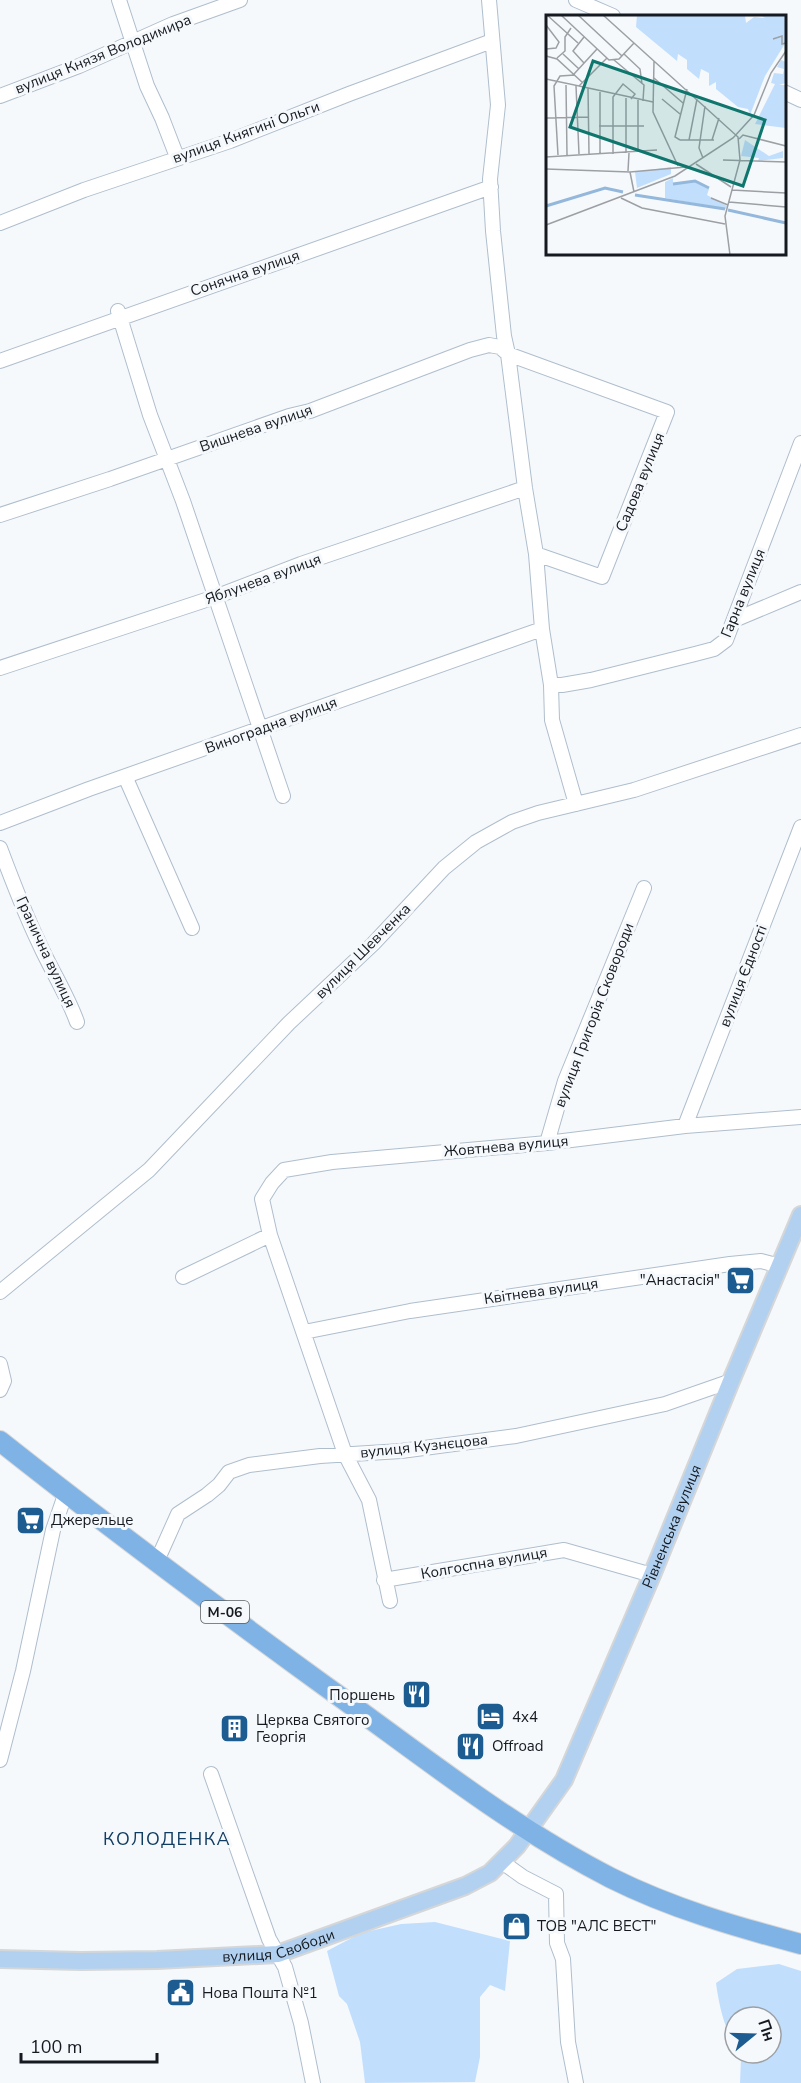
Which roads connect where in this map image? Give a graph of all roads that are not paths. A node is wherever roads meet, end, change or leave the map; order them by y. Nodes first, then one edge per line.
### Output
1 (119, 0) edge
2 (240, 0) edge
3 (489, 0) edge
4 (576, 0) edge
5 (612, 15) edge
6 (134, 41) junction
7 (492, 41) junction
8 (786, 93) edge
9 (0, 96) edge
10 (801, 100) edge
11 (177, 157) junction
12 (491, 187) junction
13 (0, 223) edge
14 (119, 315) junction
15 (508, 354) junction
16 (0, 360) edge
17 (801, 443) edge
18 (168, 459) junction
19 (525, 488) junction
20 (0, 515) edge
21 (536, 554) junction
22 (801, 592) edge
23 (215, 597) junction
24 (734, 620) junction
25 (542, 629) junction
26 (0, 668) edge
27 (550, 685) junction
28 (260, 729) junction
29 (801, 735) edge
30 (127, 776) junction
31 (283, 796) dead end
32 (576, 804) junction
33 (0, 823) edge
34 (801, 826) edge
35 (0, 848) edge
36 (644, 888) dead end
37 (192, 928) dead end
38 (77, 1022) dead end
39 (801, 1117) edge
40 (685, 1125) junction
41 (548, 1143) junction
42 (801, 1215) edge
43 (270, 1235) junction
44 (780, 1266) junction
45 (183, 1277) dead end
46 (0, 1292) edge
47 (304, 1332) junction
48 (0, 1364) edge
49 (731, 1381) junction
50 (0, 1390) edge
51 (0, 1441) edge
52 (345, 1454) junction
53 (66, 1492) junction
54 (157, 1561) junction
55 (652, 1575) junction
56 (384, 1580) junction
57 (390, 1601) dead end
58 (0, 1760) edge
59 (211, 1774) dead end
60 (529, 1832) junction
61 (502, 1862) junction
62 (801, 1944) edge
63 (278, 1954) junction
64 (0, 1959) edge
65 (313, 2083) edge
66 (576, 2083) edge

1 - 6 street
2 - 6 street, вулиця Князя Володимира
3 - 7 street
4 - 5 street
6 - 9 street, вулиця Князя Володимира
6 - 11 street
7 - 11 street, вулиця Княгині Ольги
7 - 12 street
8 - 10 street
11 - 13 street, вулиця Княгині Ольги
12 - 14 street, Сонячна вулиця
12 - 15 street
14 - 16 street, Сонячна вулиця
14 - 18 street
15 - 18 street, Вишнева вулиця
15 - 19 street
15 - 21 street, Садова вулиця
17 - 24 street, Гарна вулиця
18 - 20 street, Вишнева вулиця
18 - 23 street
19 - 21 street
19 - 23 street, Яблунева вулиця
21 - 25 street
22 - 24 street
23 - 26 street, Яблунева вулиця
23 - 28 street
24 - 27 street, Гарна вулиця
25 - 27 street
25 - 28 street, Виноградна вулиця
27 - 32 street
28 - 30 street, Виноградна вулиця
28 - 31 street
29 - 32 street, вулиця Шевченка
30 - 33 street, Виноградна вулиця
30 - 37 street
32 - 46 street, вулиця Шевченка
34 - 40 street, вулиця Єдності
35 - 38 street, Гранична вулиця
36 - 41 street, вулиця Григорія Сковороди
39 - 40 street, Жовтнева вулиця
40 - 41 street, Жовтнева вулиця
41 - 43 street, Жовтнева вулиця
42 - 44 main road, Рівненська вулиця
43 - 45 street
43 - 47 street, Жовтнева вулиця
44 - 47 street, Квітнева вулиця
44 - 49 main road, Рівненська вулиця
47 - 52 street, Жовтнева вулиця
48 - 50 street
49 - 52 street, вулиця Кузнєцова
49 - 55 main road, Рівненська вулиця
51 - 53 highway, М-06
52 - 54 street, вулиця Кузнєцова
52 - 56 street, Жовтнева вулиця
53 - 54 highway, М-06
53 - 58 street
54 - 60 highway, М-06
55 - 56 street, Колгоспна вулиця
55 - 60 main road, Рівненська вулиця
56 - 57 street, Жовтнева вулиця
59 - 63 street
60 - 61 main road, вулиця Свободи
60 - 62 highway, М-06
61 - 63 main road, вулиця Свободи
61 - 66 street
63 - 64 main road, вулиця Свободи
63 - 65 street

